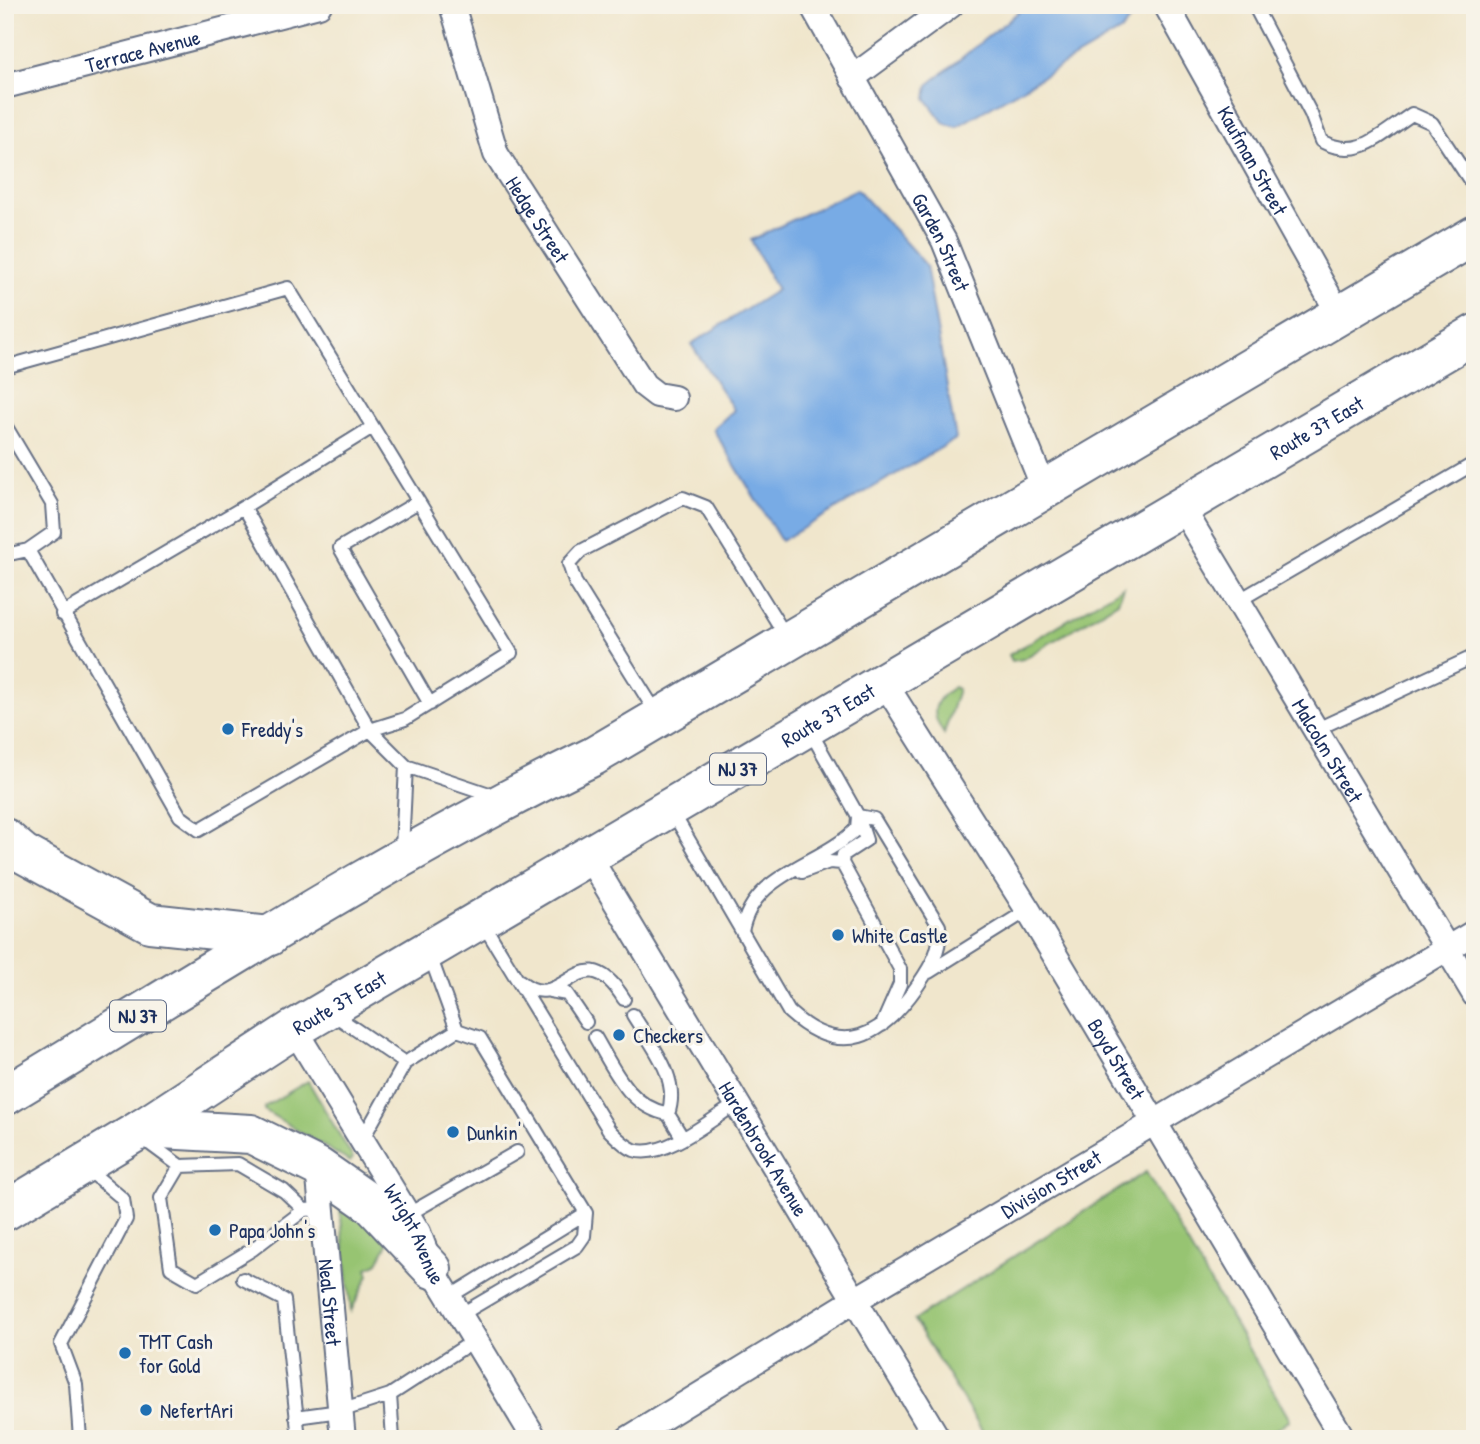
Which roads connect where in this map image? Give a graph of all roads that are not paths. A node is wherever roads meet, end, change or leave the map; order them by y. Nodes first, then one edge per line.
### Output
1 (319, 5) edge
2 (452, 5) edge
3 (812, 5) edge
4 (951, 5) edge
5 (1166, 5) edge
6 (1254, 5) edge
7 (852, 78) junction
8 (5, 86) edge
9 (1475, 188) edge
10 (1475, 235) edge
11 (1340, 316) junction
12 (1475, 334) edge
13 (5, 367) edge
14 (674, 398) dead end
15 (5, 425) edge
16 (372, 428) junction
17 (1475, 463) edge
18 (1045, 491) junction
19 (418, 502) junction
20 (1181, 506) junction
21 (244, 507) junction
22 (28, 550) junction
23 (5, 555) edge
24 (1238, 601) junction
25 (62, 614) junction
26 (789, 641) junction
27 (1475, 656) edge
28 (884, 682) junction
29 (430, 704) junction
30 (659, 717) junction
31 (807, 727) junction
32 (370, 730) junction
33 (1315, 730) junction
34 (406, 766) junction
35 (505, 799) junction
36 (671, 809) junction
37 (858, 816) junction
38 (5, 838) edge
39 (402, 856) junction
40 (589, 857) junction
41 (842, 863) junction
42 (762, 888) junction
43 (1028, 910) junction
44 (481, 920) junction
45 (742, 932) junction
46 (1475, 932) edge
47 (270, 936) junction
48 (1447, 949) junction
49 (428, 951) junction
50 (926, 974) junction
51 (517, 979) junction
52 (550, 992) junction
53 (1475, 995) edge
54 (624, 999) dead end
55 (327, 1010) junction
56 (633, 1014) dead end
57 (586, 1022) dead end
58 (294, 1029) junction
59 (880, 1029) junction
60 (457, 1030) junction
61 (595, 1037) dead end
62 (404, 1063) junction
63 (5, 1096) edge
64 (736, 1104) junction
65 (668, 1114) junction
66 (1157, 1122) junction
67 (139, 1130) junction
68 (682, 1138) junction
69 (362, 1141) junction
70 (517, 1152) dead end
71 (82, 1165) junction
72 (180, 1166) junction
73 (318, 1167) junction
74 (313, 1209) junction
75 (5, 1211) edge
76 (586, 1213) junction
77 (407, 1215) junction
78 (243, 1279) dead end
79 (447, 1294) junction
80 (855, 1300) junction
81 (475, 1340) junction
82 (390, 1395) junction
83 (340, 1411) junction
84 (296, 1417) junction
85 (80, 1439) edge
86 (299, 1439) edge
87 (343, 1439) edge
88 (393, 1439) edge
89 (535, 1439) edge
90 (628, 1439) edge
91 (938, 1439) edge
92 (1343, 1439) edge

1 - 8 street, Terrace Avenue
2 - 14 street, Hedge Street
3 - 7 street, Garden Street
4 - 7 street
5 - 11 street, Kaufman Street
6 - 9 lane
7 - 18 street, Garden Street
10 - 11 highway, NJ 37
11 - 18 highway, NJ 37
12 - 20 highway, Route 37 East / NJ 37
13 - 16 lane
15 - 22 lane
16 - 19 lane
16 - 21 lane
17 - 24 lane
18 - 26 highway, NJ 37
19 - 29 lane
19 - 29 lane
20 - 24 street, Malcolm Street
20 - 28 highway, Route 37 East / NJ 37
21 - 25 lane
21 - 32 lane
22 - 23 lane
22 - 25 lane
24 - 33 street, Malcolm Street
25 - 32 lane
26 - 30 highway, NJ 37
26 - 30 lane
27 - 33 lane
28 - 31 highway, Route 37 East / NJ 37
28 - 43 street, Boyd Street
29 - 32 lane
30 - 35 highway, NJ 37
31 - 36 highway, Route 37 East / NJ 37
31 - 37 lane
32 - 34 lane
33 - 48 street, Malcolm Street
34 - 35 lane
34 - 39 lane
35 - 39 highway, NJ 37
36 - 40 highway, Route 37 East / NJ 37
36 - 45 lane
37 - 41 lane
37 - 42 lane
37 - 50 lane
38 - 47 highway
39 - 47 highway, NJ 37
40 - 44 highway, Route 37 East / NJ 37
40 - 64 street, Hardenbrook Avenue
41 - 42 lane
41 - 59 lane
42 - 45 lane
43 - 50 lane
43 - 66 street, Boyd Street
44 - 49 highway, Route 37 East / NJ 37
44 - 51 lane
45 - 59 lane
46 - 48 street, Division Street
47 - 63 highway, NJ 37
48 - 53 street, Malcolm Street
48 - 66 street, Division Street
49 - 55 highway, Route 37 East / NJ 37
49 - 60 lane
50 - 59 lane
51 - 52 lane
51 - 68 lane
52 - 54 lane
52 - 57 lane
55 - 58 highway, Route 37 East / NJ 37
55 - 62 lane
56 - 65 lane
58 - 67 highway, Route 37 East / NJ 37
58 - 69 street, Wright Avenue
60 - 62 lane
60 - 76 lane
61 - 65 lane
62 - 69 lane
64 - 68 lane
64 - 80 street, Hardenbrook Avenue
65 - 68 lane
66 - 80 street, Division Street
66 - 92 street, Boyd Street
67 - 71 highway, Route 37 East / NJ 37
67 - 72 lane
67 - 73 highway
69 - 77 street, Wright Avenue
70 - 77 lane
71 - 75 highway, Route 37 East / NJ 37
71 - 85 lane
72 - 74 lane
72 - 74 lane
73 - 74 street, Neal Street
73 - 79 highway
74 - 83 street, Neal Street
76 - 79 lane
76 - 79 lane
77 - 79 street, Wright Avenue
78 - 84 lane
79 - 81 street, Wright Avenue
80 - 90 street, Division Street
80 - 91 street, Hardenbrook Avenue
81 - 82 lane
81 - 89 street, Wright Avenue
82 - 83 lane
82 - 88 lane
83 - 84 lane
83 - 87 street, Neal Street
84 - 86 lane

